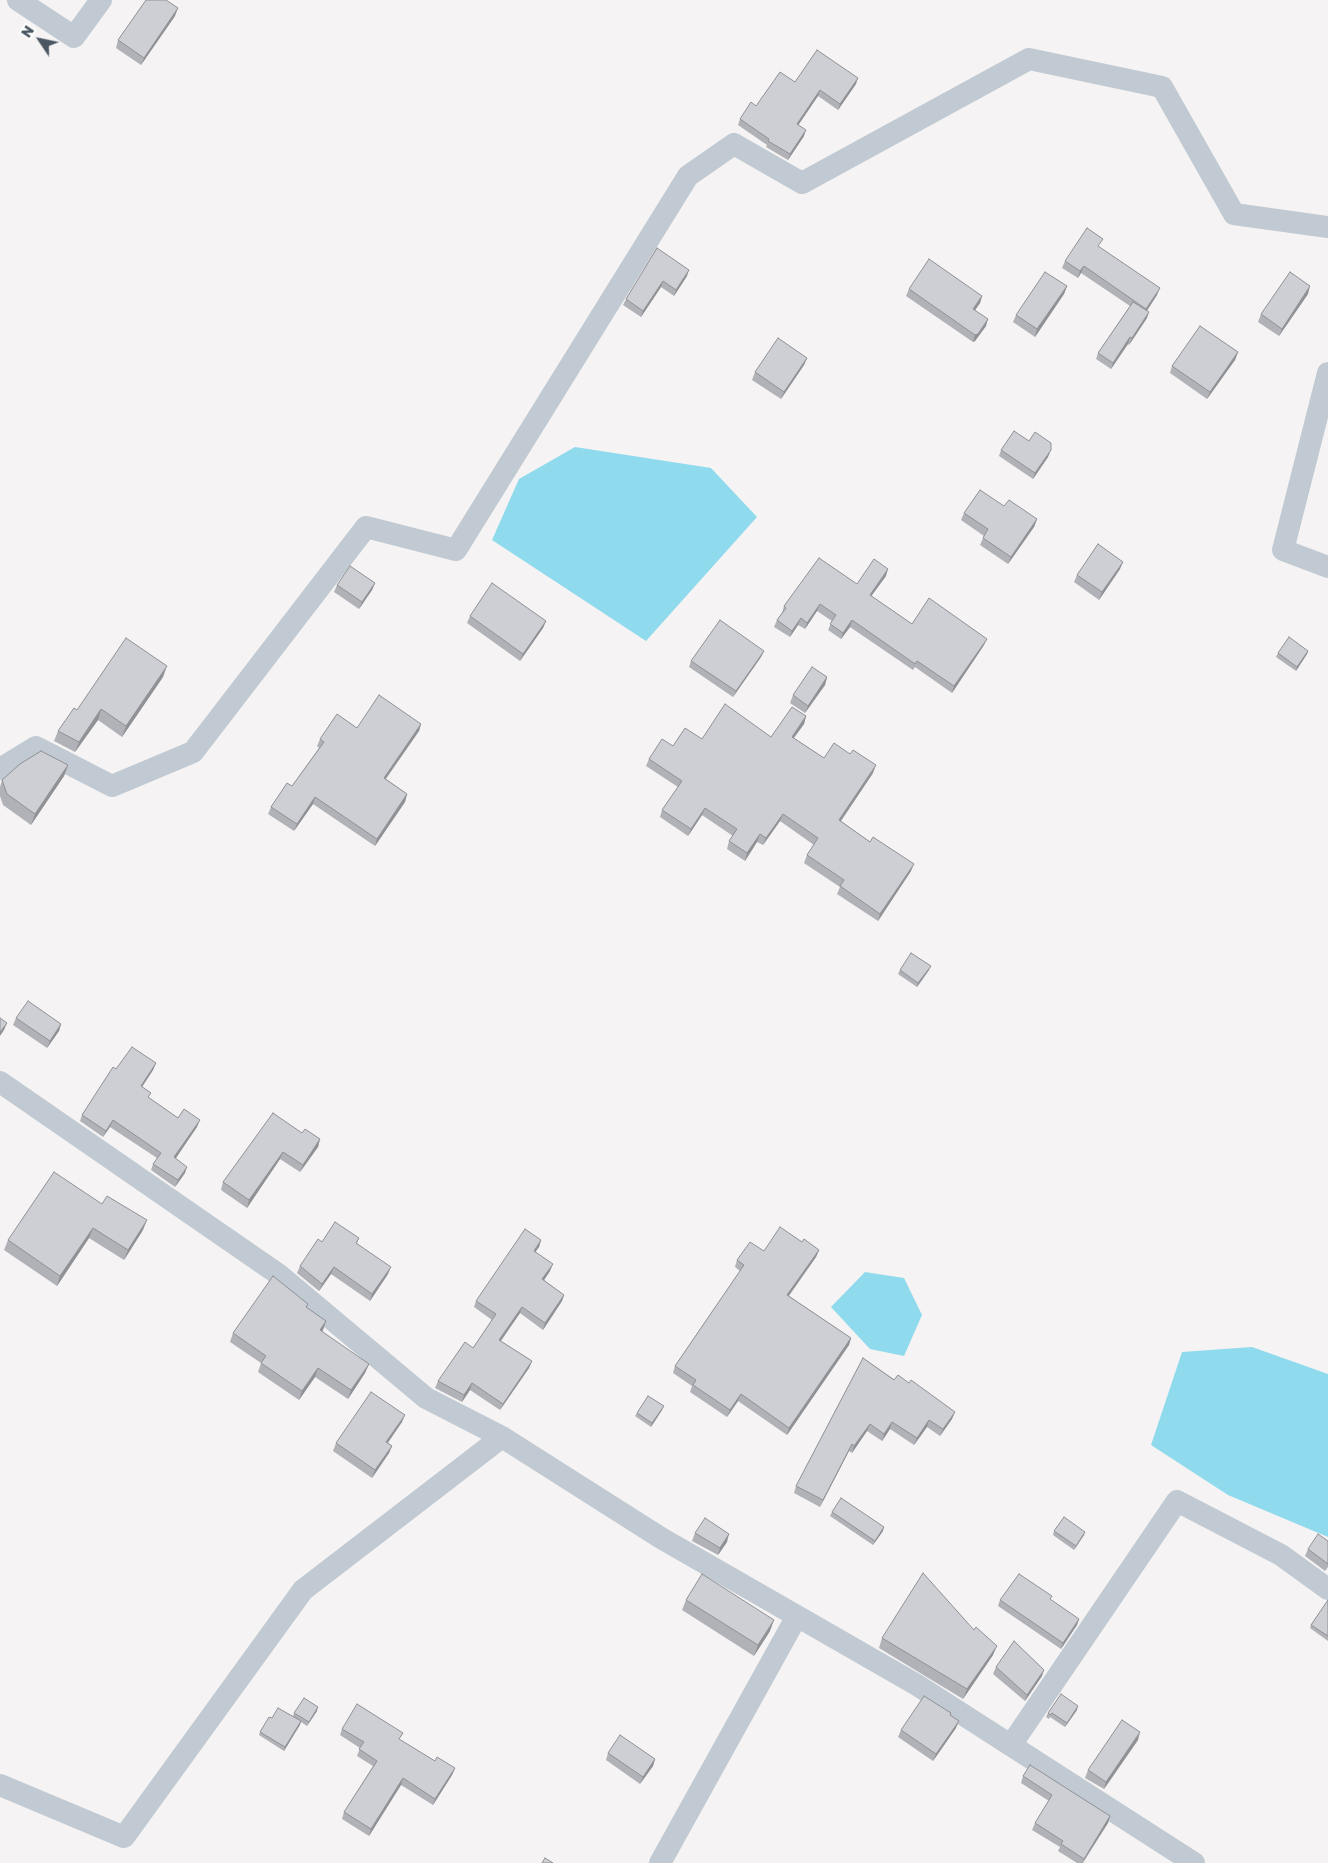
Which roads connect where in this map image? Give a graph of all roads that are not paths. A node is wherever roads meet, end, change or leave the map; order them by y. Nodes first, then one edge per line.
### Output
1 (18, 0) edge
2 (101, 0) edge
3 (1328, 228) edge
4 (1328, 373) edge
5 (1328, 567) edge
6 (0, 769) edge
7 (0, 1082) edge
8 (502, 1437) junction
9 (1328, 1589) edge
10 (797, 1616) junction
11 (1011, 1745) junction
12 (0, 1785) edge
13 (660, 1863) edge
14 (1194, 1863) edge

1 - 2 street
3 - 6 street
4 - 5 street
7 - 8 street
8 - 10 street
8 - 12 street
9 - 11 street
10 - 11 street
10 - 13 street
11 - 14 street

